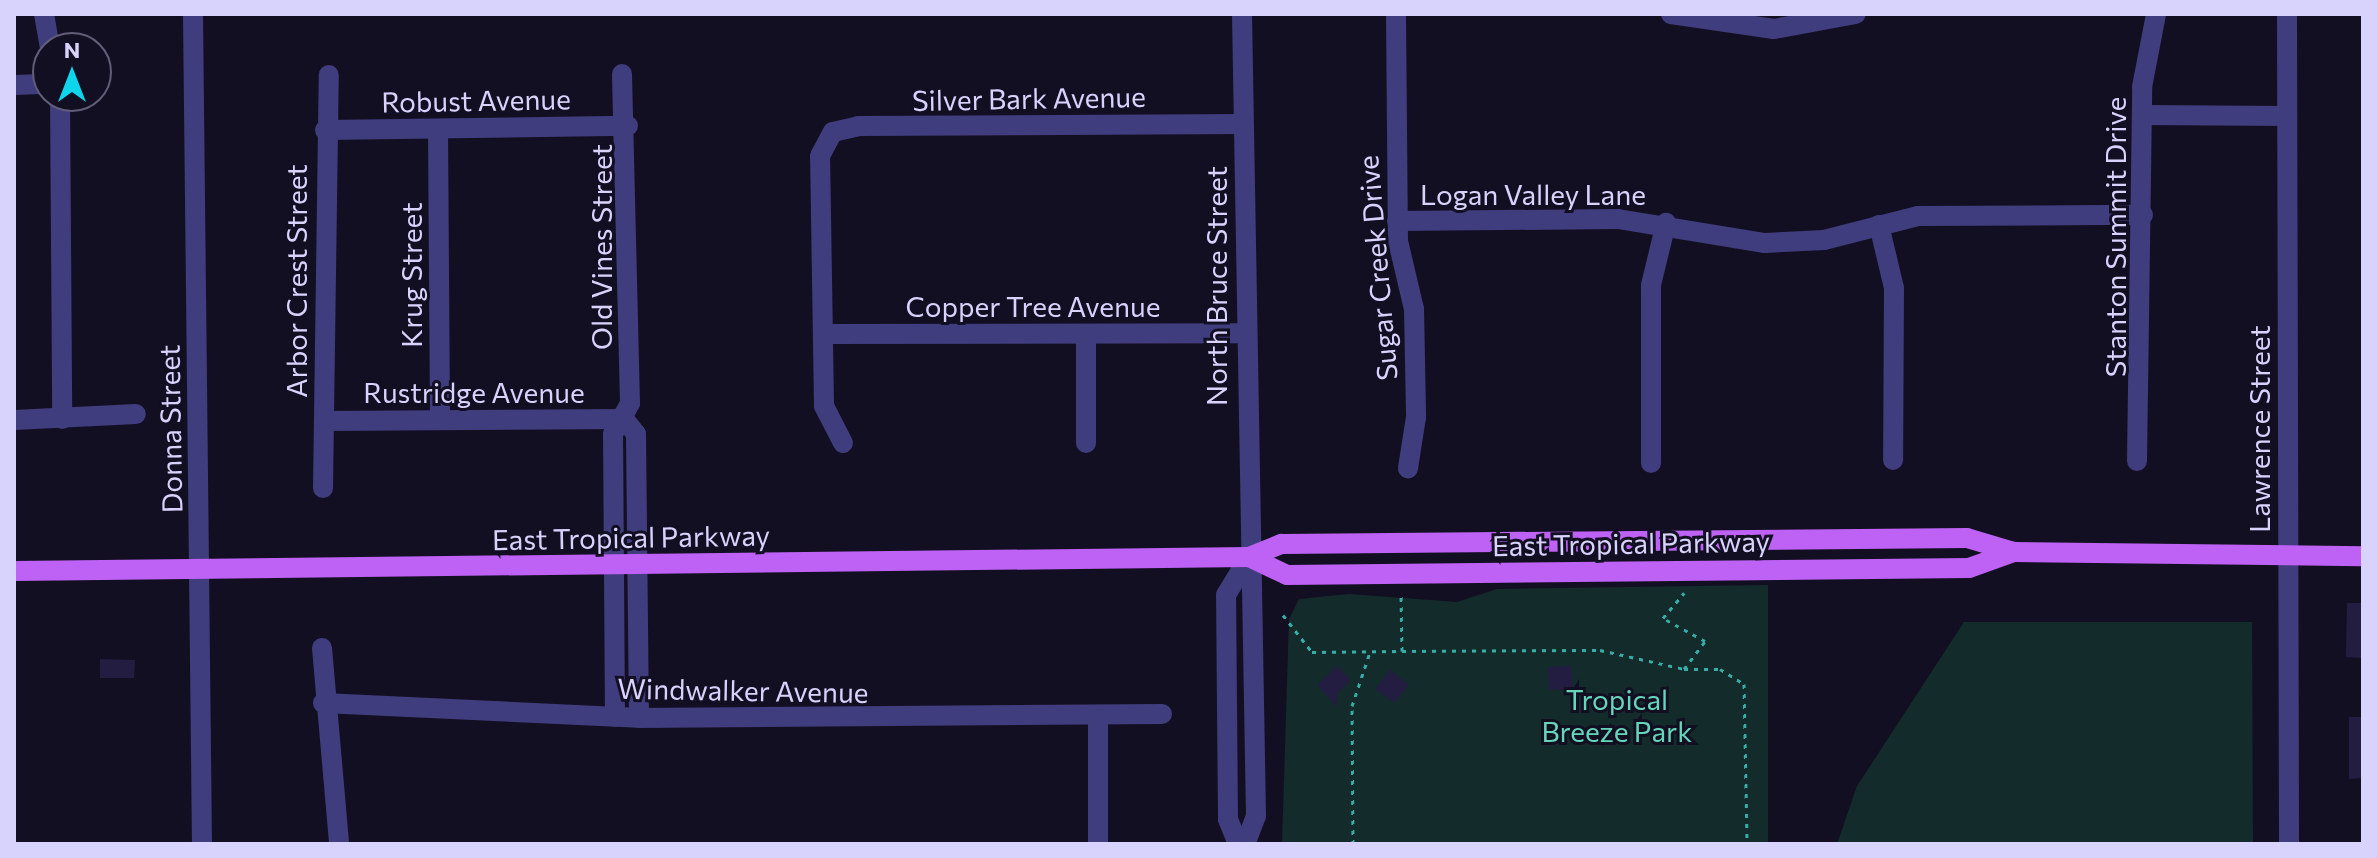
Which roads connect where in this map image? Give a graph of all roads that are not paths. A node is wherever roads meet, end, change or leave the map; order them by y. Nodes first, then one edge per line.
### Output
1 (193, 14) edge
2 (1242, 14) edge
3 (1396, 14) edge
4 (1671, 14) edge
5 (1856, 14) edge
6 (2156, 14) edge
7 (2287, 14) edge
8 (622, 74) dead end
9 (329, 75) dead end
10 (60, 112) edge
11 (2142, 115) junction
12 (2287, 116) junction
13 (1243, 124) junction
14 (628, 126) junction
15 (325, 130) junction
16 (438, 130) junction
17 (2143, 215) junction
18 (1397, 221) junction
19 (1666, 223) junction
20 (1879, 225) junction
21 (1243, 333) junction
22 (823, 334) junction
23 (1086, 334) junction
24 (136, 414) dead end
25 (62, 419) junction
26 (624, 419) junction
27 (14, 420) edge
28 (440, 420) junction
29 (324, 421) junction
30 (843, 443) dead end
31 (1086, 443) dead end
32 (1893, 460) dead end
33 (2137, 461) dead end
34 (1651, 463) dead end
35 (1408, 468) dead end
36 (612, 481) junction
37 (637, 481) junction
38 (323, 488) dead end
39 (2288, 551) junction
40 (2014, 552) junction
41 (2363, 556) edge
42 (1249, 557) junction
43 (637, 565) junction
44 (612, 566) junction
45 (200, 569) junction
46 (14, 571) edge
47 (322, 648) dead end
48 (615, 668) junction
49 (638, 669) junction
50 (323, 703) junction
51 (1162, 714) dead end
52 (1098, 715) junction
53 (615, 717) junction
54 (639, 718) junction
55 (202, 844) edge
56 (339, 844) edge
57 (1098, 844) edge
58 (1238, 844) edge
59 (1245, 844) edge
60 (2289, 844) edge

1 - 45 street, Donna Street
2 - 13 street, North Bruce Street
3 - 18 street, Sugar Creek Drive
4 - 5 street
6 - 11 street, Stanton Summit Drive
7 - 12 street, Lawrence Street
8 - 14 street, Old Vines Street
9 - 15 street, Arbor Crest Street
10 - 25 street
11 - 12 street
11 - 17 street, Stanton Summit Drive
12 - 39 street, Lawrence Street
13 - 21 street, North Bruce Street
13 - 22 street, Silver Bark Avenue
14 - 16 street, Robust Avenue
14 - 26 street, Old Vines Street
15 - 16 street, Robust Avenue
15 - 29 street, Arbor Crest Street
16 - 28 street, Krug Street
17 - 20 street, Logan Valley Lane
17 - 33 street, Stanton Summit Drive
18 - 19 street, Logan Valley Lane
18 - 35 street, Sugar Creek Drive
19 - 20 street, Logan Valley Lane
19 - 34 street
20 - 32 street
21 - 23 street, Copper Tree Avenue
21 - 42 street, North Bruce Street
22 - 23 street, Copper Tree Avenue
22 - 30 street
23 - 31 street
24 - 25 street
25 - 27 street
26 - 28 street, Rustridge Avenue
26 - 36 street, Old Vines Street
26 - 37 street, Old Vines Street
28 - 29 street, Rustridge Avenue
29 - 38 street, Arbor Crest Street
36 - 37 street
36 - 44 street, Old Vines Street
37 - 43 street, Old Vines Street
39 - 40 main road, East Tropical Parkway
39 - 41 main road, East Tropical Parkway
39 - 60 street, Lawrence Street
40 - 42 main road, East Tropical Parkway
40 - 42 main road, East Tropical Parkway
42 - 43 main road, East Tropical Parkway
42 - 58 street
42 - 59 street, North Bruce Street
43 - 44 main road, East Tropical Parkway
43 - 49 street, Old Vines Street
44 - 45 main road, East Tropical Parkway
44 - 48 street, Old Vines Street
45 - 46 main road, East Tropical Parkway
45 - 55 street, Donna Street
47 - 50 street
48 - 49 street
48 - 53 street, Old Vines Street
49 - 54 street, Old Vines Street
50 - 53 street, Windwalker Avenue
50 - 56 street
51 - 52 street, Windwalker Avenue
52 - 54 street, Windwalker Avenue
52 - 57 street
53 - 54 street, Windwalker Avenue

